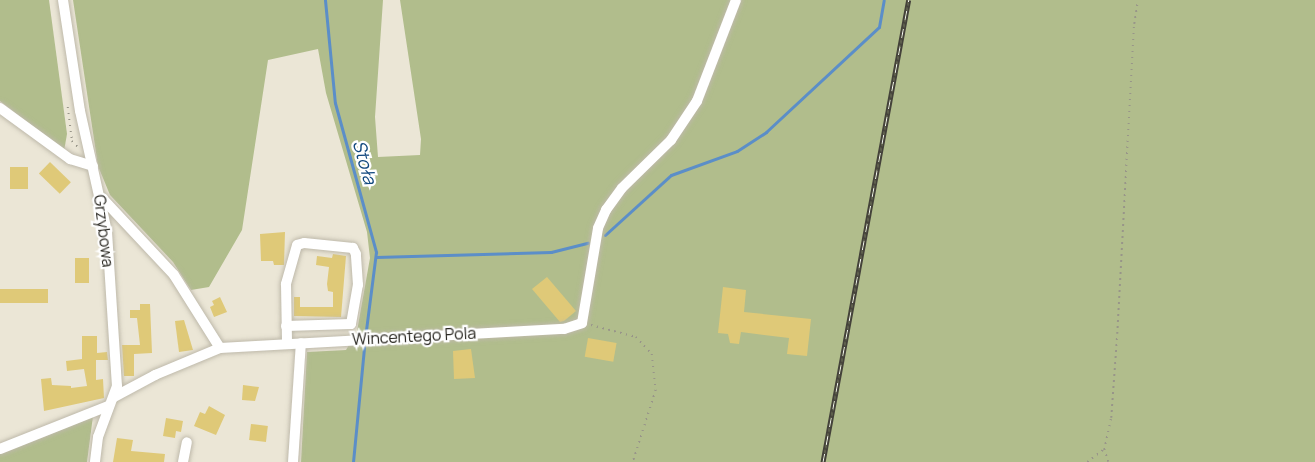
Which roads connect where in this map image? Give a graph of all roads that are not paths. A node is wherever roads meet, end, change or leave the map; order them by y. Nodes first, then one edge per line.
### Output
1 (63, 0) edge
2 (736, 0) edge
3 (0, 108) edge
4 (93, 166) junction
5 (101, 197) junction
6 (286, 326) junction
7 (301, 343) junction
8 (287, 344) junction
9 (220, 348) junction
10 (111, 401) junction
11 (187, 442) dead end
12 (0, 449) edge
13 (94, 462) edge
14 (183, 462) edge
15 (292, 462) edge

1 - 4 street, Grzybowa
2 - 7 street, Wincentego Pola
3 - 4 street
4 - 5 street, Grzybowa
5 - 9 street
5 - 10 street, Grzybowa
6 - 6 street
6 - 8 street
7 - 8 street, Wincentego Pola
7 - 15 street
8 - 9 street, Wincentego Pola
9 - 10 street, Wincentego Pola
10 - 12 street, Wincentego Pola
10 - 13 street, Grzybowa
11 - 14 street

